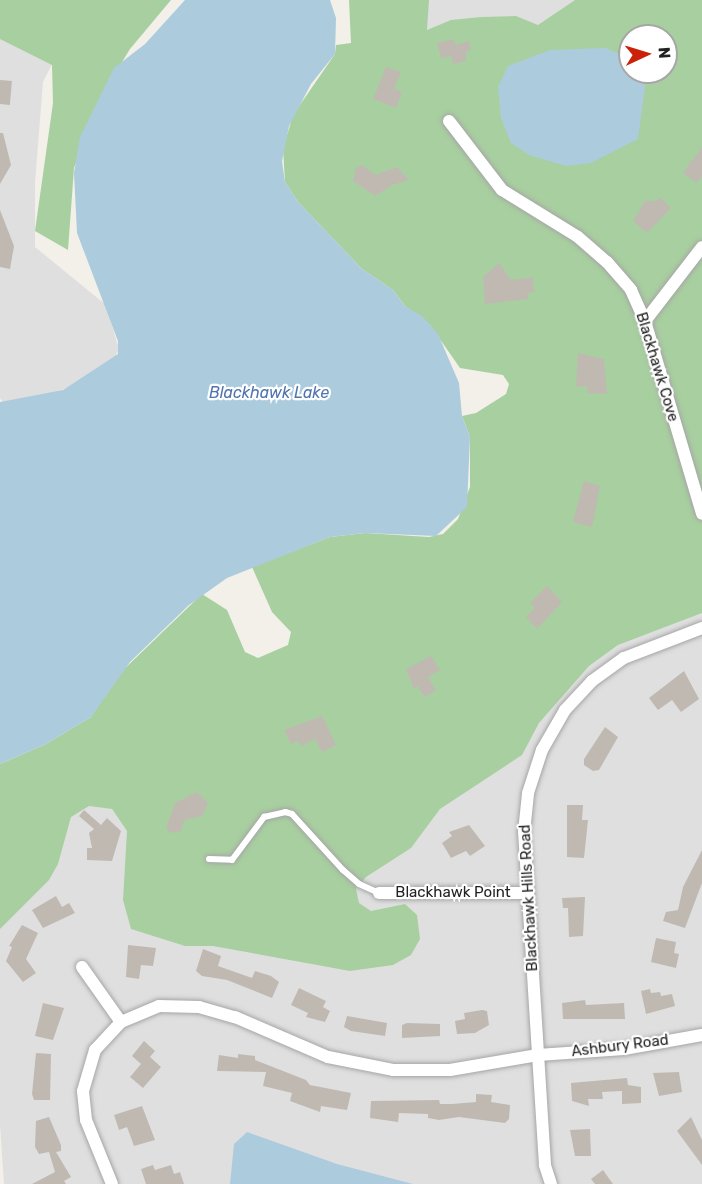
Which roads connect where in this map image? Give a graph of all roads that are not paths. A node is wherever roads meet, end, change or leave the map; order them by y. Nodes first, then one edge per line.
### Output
1 (449, 121) dead end
2 (702, 247) edge
3 (645, 321) junction
4 (702, 514) edge
5 (702, 628) edge
6 (209, 859) dead end
7 (528, 892) junction
8 (379, 893) joint
9 (82, 967) dead end
10 (121, 1022) junction
11 (702, 1035) edge
12 (538, 1055) junction
13 (112, 1184) edge
14 (551, 1184) edge

1 - 3 street, Blackhawk Cove
2 - 3 street
3 - 4 street, Blackhawk Cove
5 - 7 street, Blackhawk Hills Road
6 - 8 lane
7 - 8 street, Blackhawk Point
7 - 12 street, Blackhawk Hills Road
9 - 10 street
10 - 12 street, Ashbury Road
10 - 13 street
11 - 12 street, Ashbury Road
12 - 14 street, Blackhawk Hills Road

